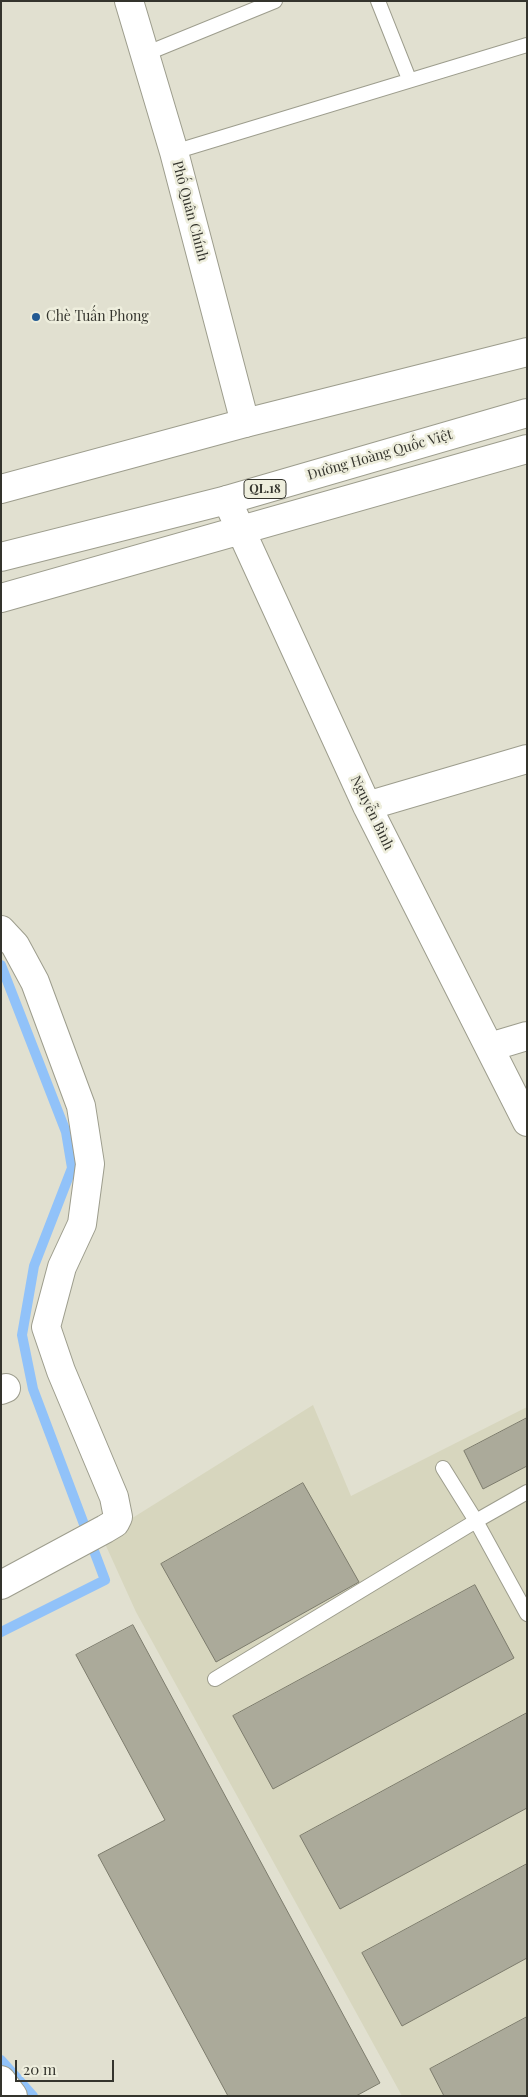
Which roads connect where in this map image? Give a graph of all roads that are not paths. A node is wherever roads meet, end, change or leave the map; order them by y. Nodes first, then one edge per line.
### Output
1 (129, 1) edge
2 (275, 1) edge
3 (378, 1) edge
4 (527, 45) edge
5 (146, 54) junction
6 (409, 80) junction
7 (174, 152) junction
8 (527, 352) edge
9 (527, 413) edge
10 (245, 423) junction
11 (527, 449) edge
12 (1, 489) edge
13 (227, 500) junction
14 (240, 530) junction
15 (1, 557) edge
16 (1, 598) edge
17 (527, 759) edge
18 (367, 806) junction
19 (1, 930) edge
20 (527, 1036) edge
21 (490, 1047) junction
22 (527, 1122) edge
23 (443, 1468) dead end
24 (527, 1492) edge
25 (476, 1521) junction
26 (1, 1585) edge
27 (527, 1614) edge
28 (215, 1679) dead end
29 (1, 2080) edge
30 (13, 2096) edge

1 - 5 main road, Phố Quân Chính
2 - 5 lane
3 - 6 lane
4 - 6 lane
5 - 7 main road, Phố Quân Chính
6 - 7 lane
7 - 10 main road, Phố Quân Chính
8 - 10 main road
9 - 13 main road, Đường Hoàng Quốc Việt / QL.18
10 - 12 main road
11 - 14 main road
13 - 14 main road, Nguyễn Bình
13 - 15 main road, Đường Hoàng Quốc Việt / QL.18
14 - 16 main road
14 - 18 main road, Nguyễn Bình
17 - 18 main road
18 - 21 main road, Nguyễn Bình
19 - 26 main road
20 - 21 main road
21 - 22 main road, Nguyễn Bình
23 - 25 lane
24 - 25 lane
25 - 27 lane
25 - 28 lane
29 - 30 main road

